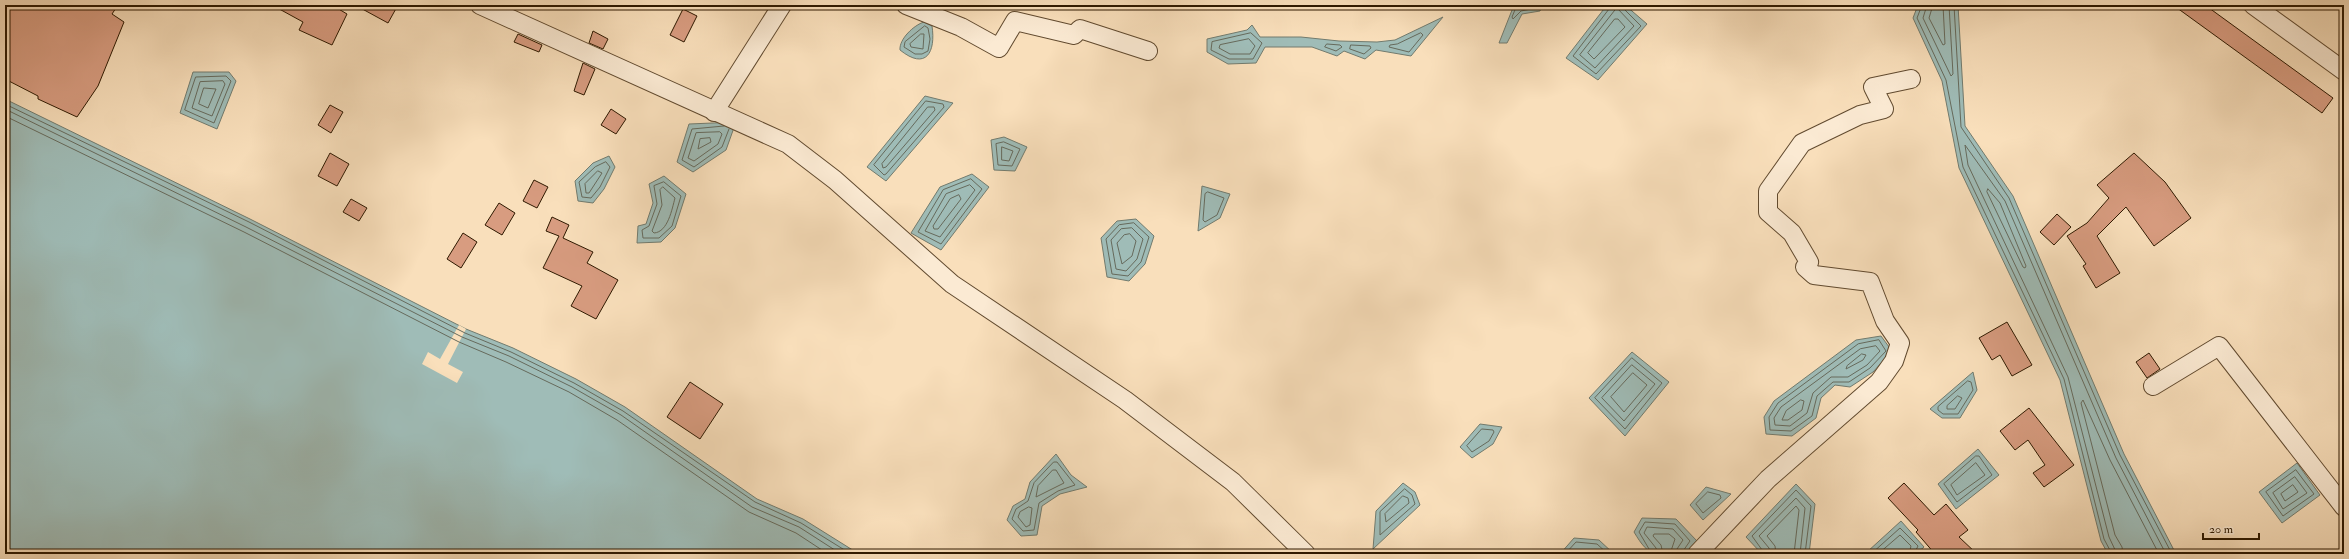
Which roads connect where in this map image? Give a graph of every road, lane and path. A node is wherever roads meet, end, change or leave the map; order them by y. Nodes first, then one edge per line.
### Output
1 (480, 5) edge
2 (782, 5) edge
3 (906, 5) edge
4 (2254, 5) edge
5 (1148, 51) dead end
6 (2344, 70) edge
7 (1912, 79) dead end
8 (714, 112) junction
9 (2153, 386) dead end
10 (2344, 507) edge
11 (1306, 554) edge
12 (1697, 554) edge

1 - 8 street
2 - 8 street
3 - 5 street
4 - 6 street
7 - 12 street
8 - 11 street
9 - 10 street

